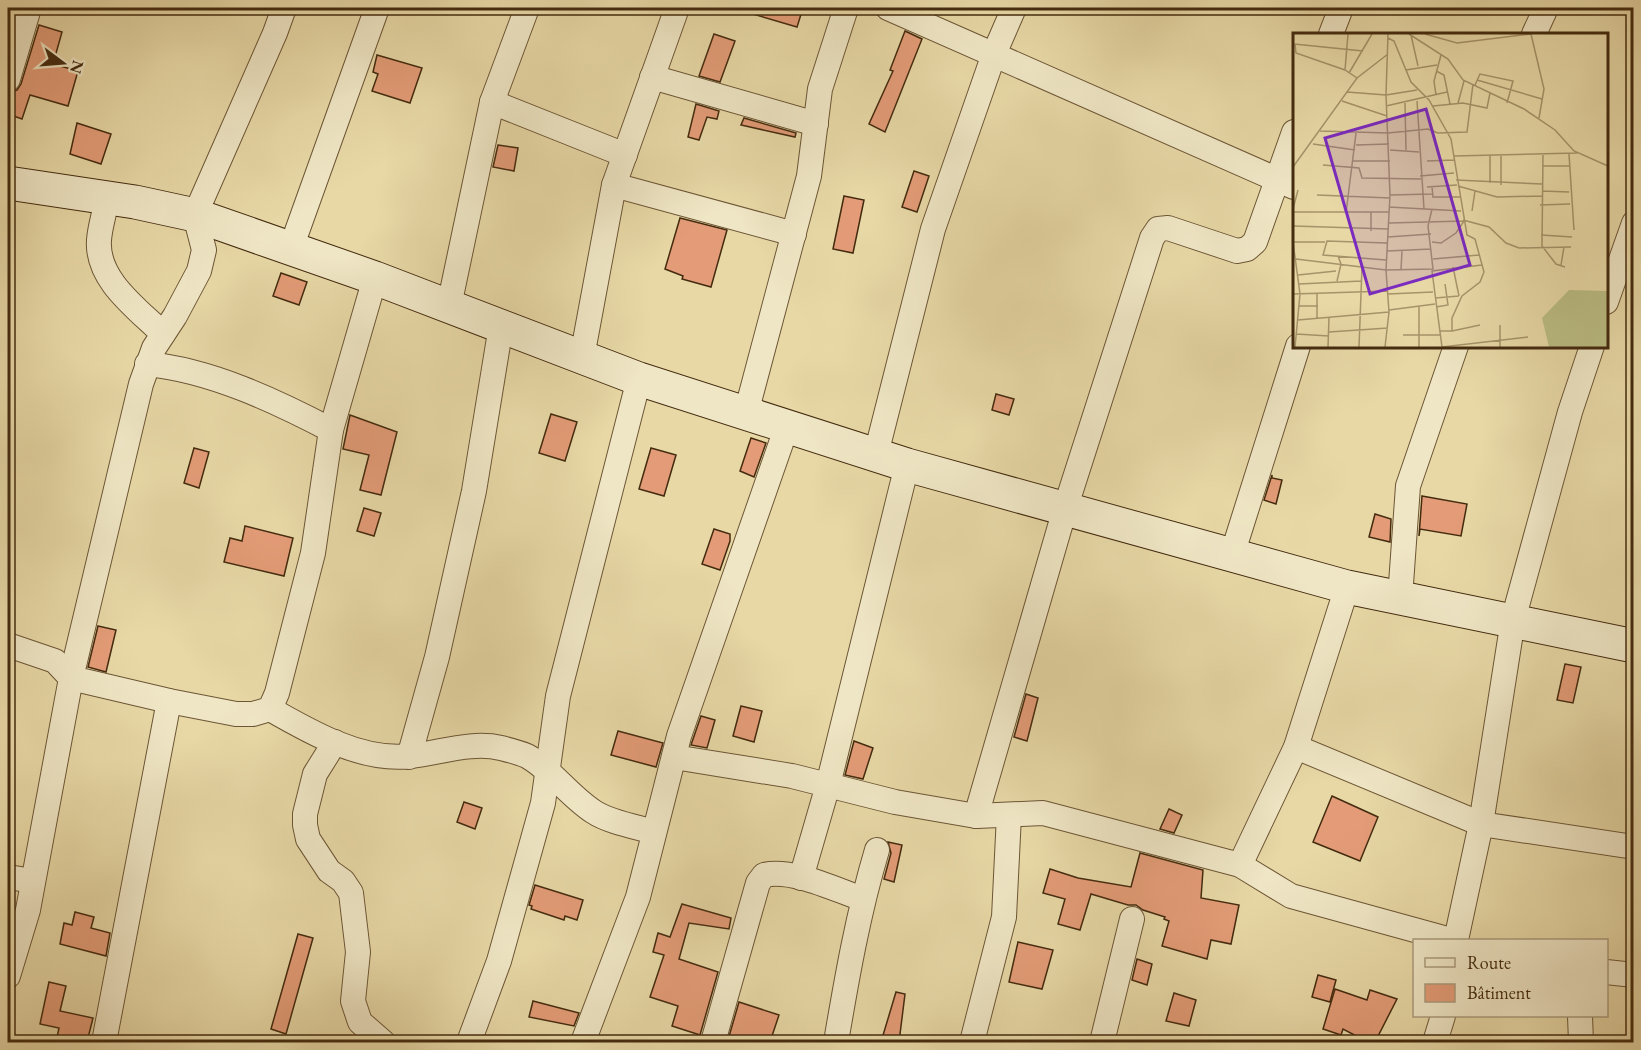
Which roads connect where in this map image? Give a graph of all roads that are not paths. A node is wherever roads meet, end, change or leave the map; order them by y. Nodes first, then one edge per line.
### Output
1 (29, 8) edge
2 (284, 8) edge
3 (377, 8) edge
4 (527, 8) edge
5 (677, 8) edge
6 (846, 8) edge
7 (888, 8) edge
8 (1014, 8) edge
9 (1341, 8) edge
10 (1546, 8) edge
11 (1331, 33) edge
12 (1534, 33) edge
13 (994, 54) junction
14 (652, 77) junction
15 (8, 79) edge
16 (492, 102) junction
17 (816, 123) junction
18 (1293, 138) edge
19 (625, 155) junction
20 (8, 183) edge
21 (1286, 183) edge
22 (614, 185) junction
23 (107, 198) junction
24 (195, 215) junction
25 (1634, 223) edge
26 (794, 234) junction
27 (291, 248) junction
28 (375, 278) junction
29 (1608, 296) edge
30 (448, 306) junction
31 (501, 326) junction
32 (163, 334) junction
33 (1297, 348) edge
34 (1455, 348) edge
35 (1591, 348) edge
36 (582, 357) junction
37 (147, 364) junction
38 (639, 379) junction
39 (746, 413) junction
40 (787, 426) junction
41 (331, 430) junction
42 (876, 454) junction
43 (907, 465) junction
44 (1065, 509) junction
45 (1232, 555) junction
46 (1347, 587) junction
47 (1400, 598) junction
48 (1513, 620) junction
49 (8, 645) edge
50 (1634, 646) edge
51 (71, 678) junction
52 (169, 701) junction
53 (270, 709) junction
54 (335, 742) junction
55 (1296, 747) junction
56 (408, 757) junction
57 (674, 757) junction
58 (547, 772) junction
59 (828, 785) junction
60 (1009, 815) junction
61 (976, 816) junction
62 (1481, 824) junction
63 (654, 832) junction
64 (1634, 847) edge
65 (877, 850) dead end
66 (1240, 865) junction
67 (8, 877) edge
68 (801, 878) junction
69 (33, 881) junction
70 (863, 899) junction
71 (1132, 919) dead end
72 (1447, 939) edge
73 (1456, 939) edge
74 (1608, 972) edge
75 (1634, 975) edge
76 (8, 976) edge
77 (1443, 1017) edge
78 (1580, 1017) edge
79 (104, 1042) edge
80 (383, 1042) edge
81 (469, 1042) edge
82 (583, 1042) edge
83 (713, 1042) edge
84 (836, 1042) edge
85 (972, 1042) edge
86 (1102, 1042) edge
87 (1435, 1042) edge
88 (1581, 1042) edge

1 - 15 street
2 - 24 street
3 - 27 street
4 - 16 street
5 - 14 street
6 - 17 street
7 - 13 street
8 - 13 street
9 - 11 street
10 - 12 street
13 - 21 street
13 - 42 street
14 - 17 street
14 - 19 street
16 - 19 street
16 - 30 street
17 - 26 street
18 - 21 street
19 - 22 street
20 - 23 street
21 - 44 street
22 - 26 street
22 - 36 street
23 - 24 street
23 - 32 street
24 - 27 street
24 - 32 street
25 - 29 street
26 - 39 street
27 - 28 street
28 - 30 street
28 - 41 street
30 - 31 street
31 - 36 street
31 - 56 street
32 - 37 street
33 - 45 street
34 - 47 street
35 - 48 street
36 - 38 street
37 - 41 street
37 - 51 street
38 - 39 street
38 - 58 street
39 - 40 street
40 - 42 street
40 - 57 street
41 - 53 street
42 - 43 street
43 - 44 street
43 - 59 street
44 - 45 street
44 - 61 street
45 - 46 street
46 - 47 street
46 - 55 street
47 - 48 street
48 - 50 street
48 - 62 street
49 - 51 street
51 - 52 street
51 - 69 street
52 - 53 street
52 - 79 street
53 - 54 street
54 - 56 street
54 - 80 street
55 - 62 street
55 - 66 street
56 - 58 street
57 - 59 street
57 - 63 street
58 - 63 street
58 - 81 street
59 - 61 street
59 - 68 street
60 - 61 street
60 - 66 street
60 - 85 street
62 - 64 street
62 - 73 street
63 - 82 street
65 - 70 street
66 - 72 street
67 - 69 street
68 - 70 street
68 - 83 street
69 - 76 street
70 - 84 street
71 - 86 street
74 - 75 street
77 - 87 street
78 - 88 street

